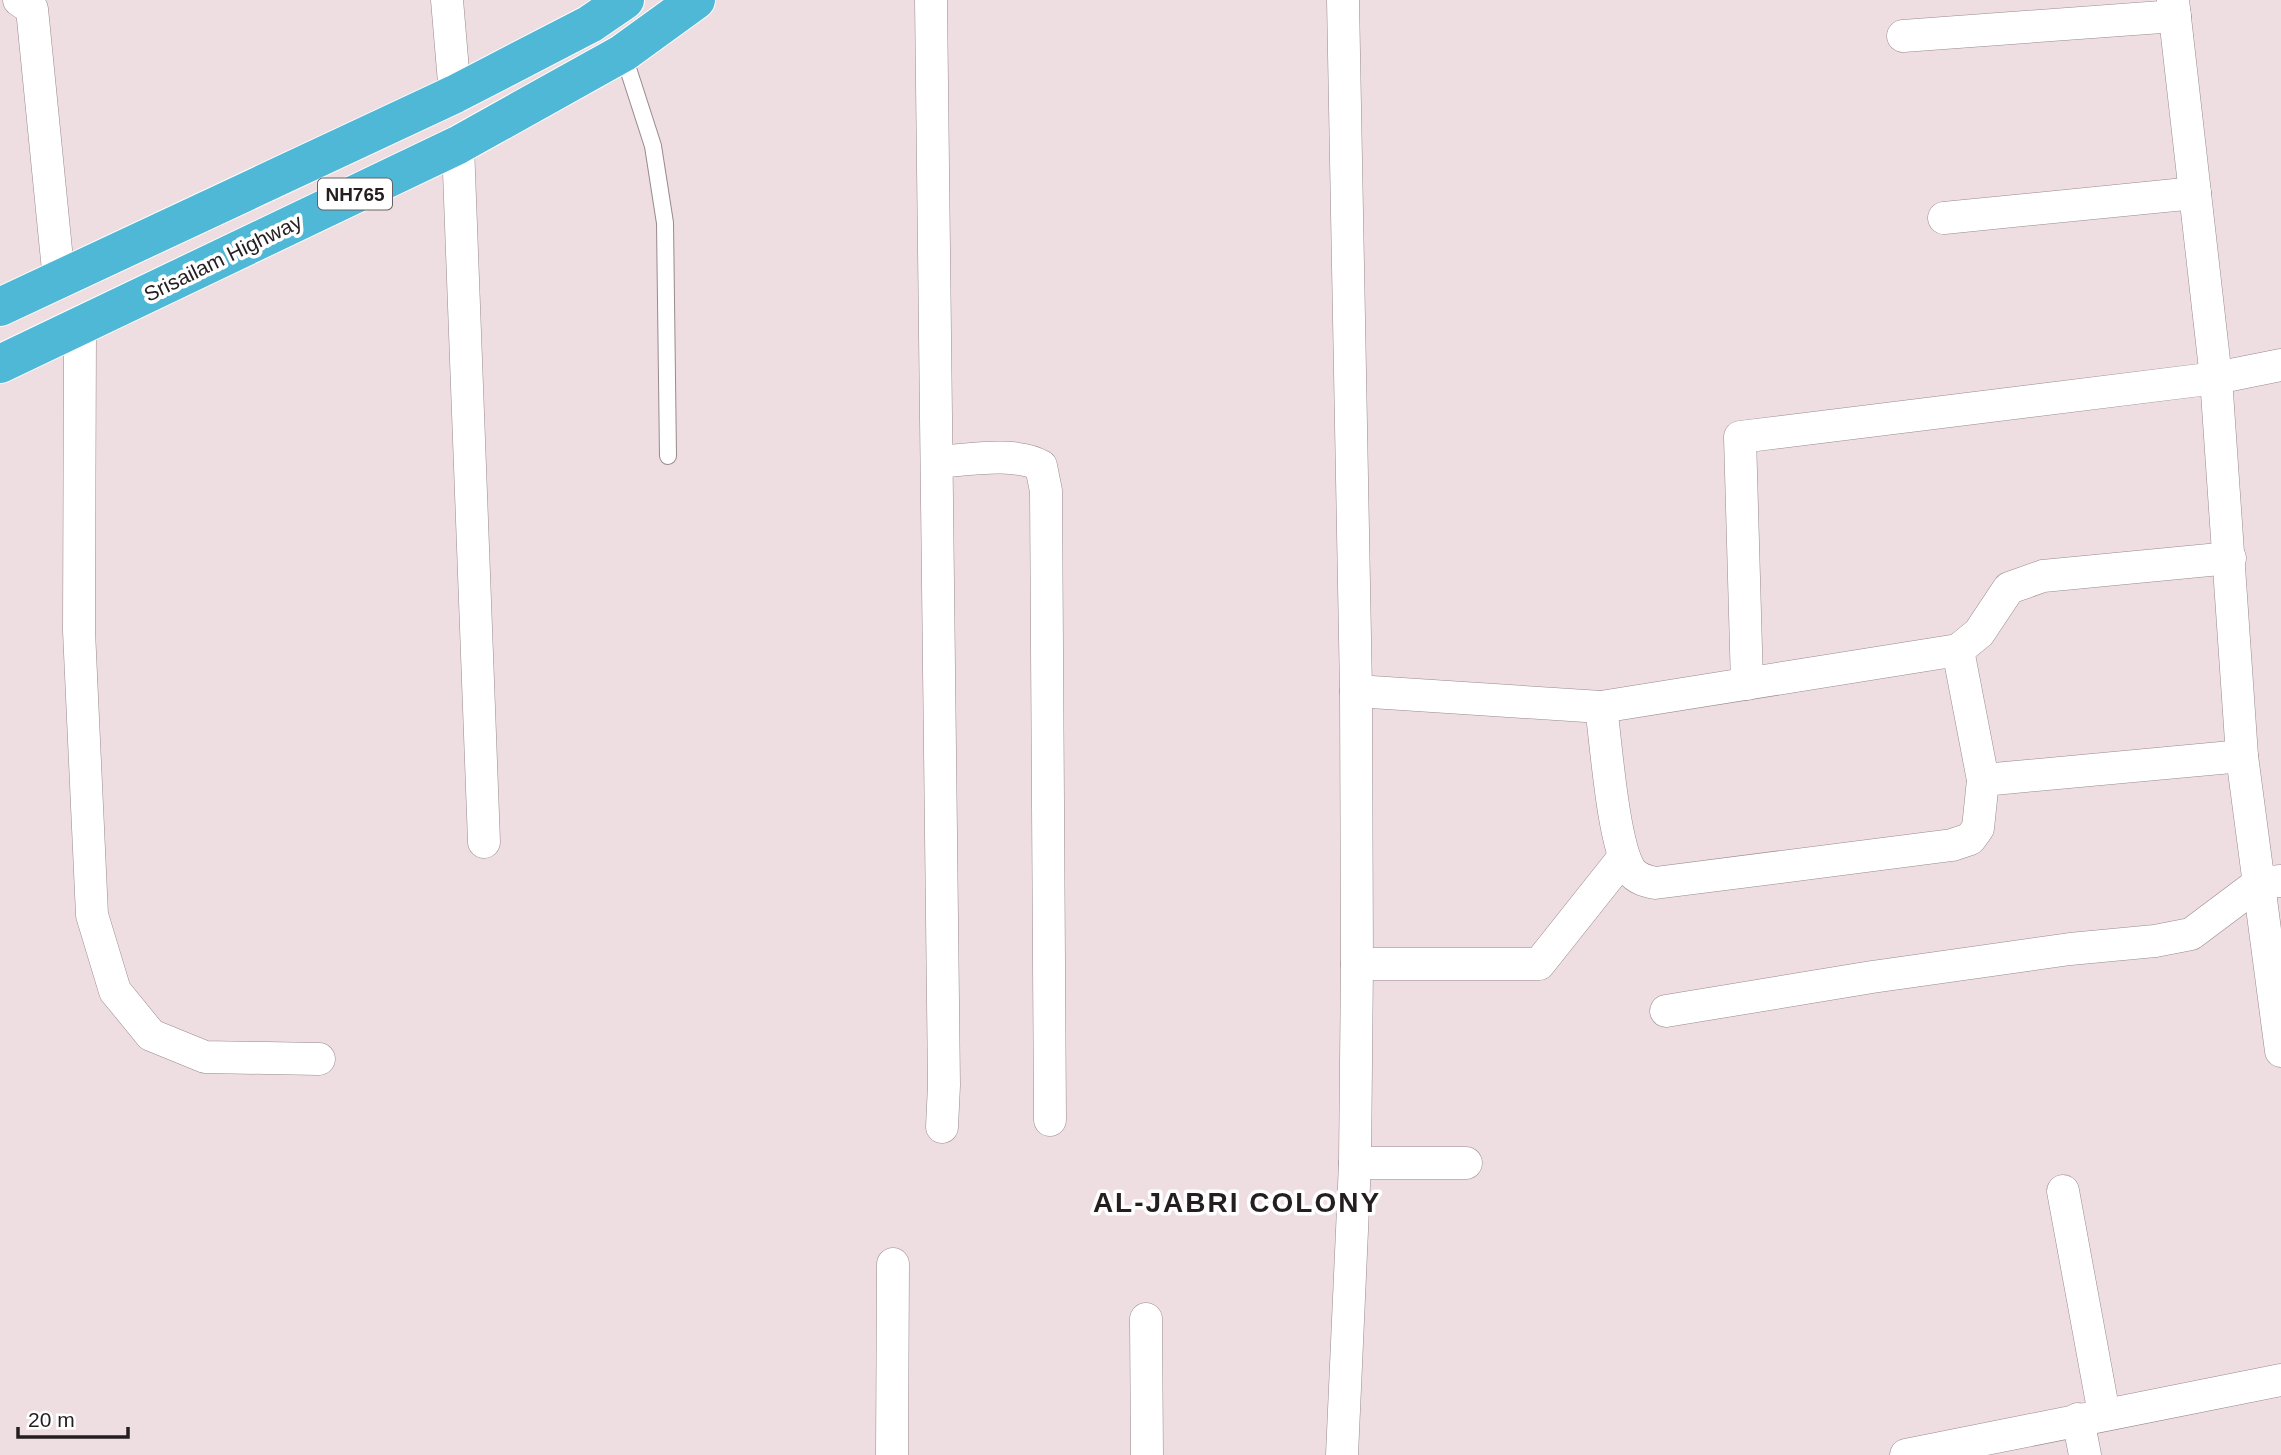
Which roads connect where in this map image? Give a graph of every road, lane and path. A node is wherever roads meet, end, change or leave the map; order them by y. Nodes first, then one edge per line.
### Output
1 (19, 0) edge
2 (447, 0) edge
3 (625, 0) edge
4 (696, 0) edge
5 (932, 0) edge
6 (1343, 0) edge
7 (2174, 8) edge
8 (1903, 36) dead end
9 (623, 53) junction
10 (455, 94) junction
11 (458, 145) junction
12 (2195, 193) junction
13 (1944, 218) dead end
14 (59, 280) junction
15 (0, 307) edge
16 (80, 327) junction
17 (0, 364) edge
18 (2281, 365) edge
19 (2216, 378) junction
20 (668, 456) dead end
21 (937, 462) junction
22 (2230, 558) junction
23 (1958, 650) junction
24 (1747, 684) junction
25 (1356, 691) junction
26 (1601, 707) junction
27 (2242, 756) junction
28 (1983, 780) junction
29 (484, 842) dead end
30 (1624, 857) junction
31 (2270, 882) edge
32 (1357, 964) junction
33 (1666, 1011) dead end
34 (2281, 1051) edge
35 (319, 1059) dead end
36 (1049, 1120) dead end
37 (942, 1127) dead end
38 (1355, 1163) junction
39 (1466, 1163) dead end
40 (2063, 1191) dead end
41 (893, 1264) dead end
42 (1146, 1319) dead end
43 (2281, 1380) edge
44 (2091, 1417) junction
45 (892, 1455) edge
46 (1147, 1455) edge
47 (1342, 1455) edge
48 (1906, 1455) edge
49 (2085, 1455) edge

1 - 14 street
2 - 10 street
3 - 10 highway, NH765
4 - 9 highway, Srisailam Highway / NH765
5 - 21 street
6 - 25 street
7 - 8 street
7 - 12 street
9 - 11 highway, Srisailam Highway / NH765
9 - 20 lane
10 - 14 highway, NH765
11 - 16 highway, Srisailam Highway / NH765
11 - 29 street
12 - 13 street
12 - 19 street
14 - 15 highway, NH765
16 - 17 highway, Srisailam Highway / NH765
16 - 35 street
18 - 19 street
19 - 22 street
19 - 24 street
21 - 36 street
21 - 37 street
22 - 23 street
22 - 27 street
23 - 24 street
23 - 28 street
24 - 26 street
25 - 26 street
25 - 32 street
26 - 30 street
27 - 28 street
27 - 31 street
28 - 30 street
30 - 32 street
31 - 33 street
31 - 34 street
32 - 38 street
38 - 39 street
38 - 47 street
40 - 44 street
41 - 45 street
42 - 46 street
43 - 44 street
44 - 48 street
44 - 49 street

